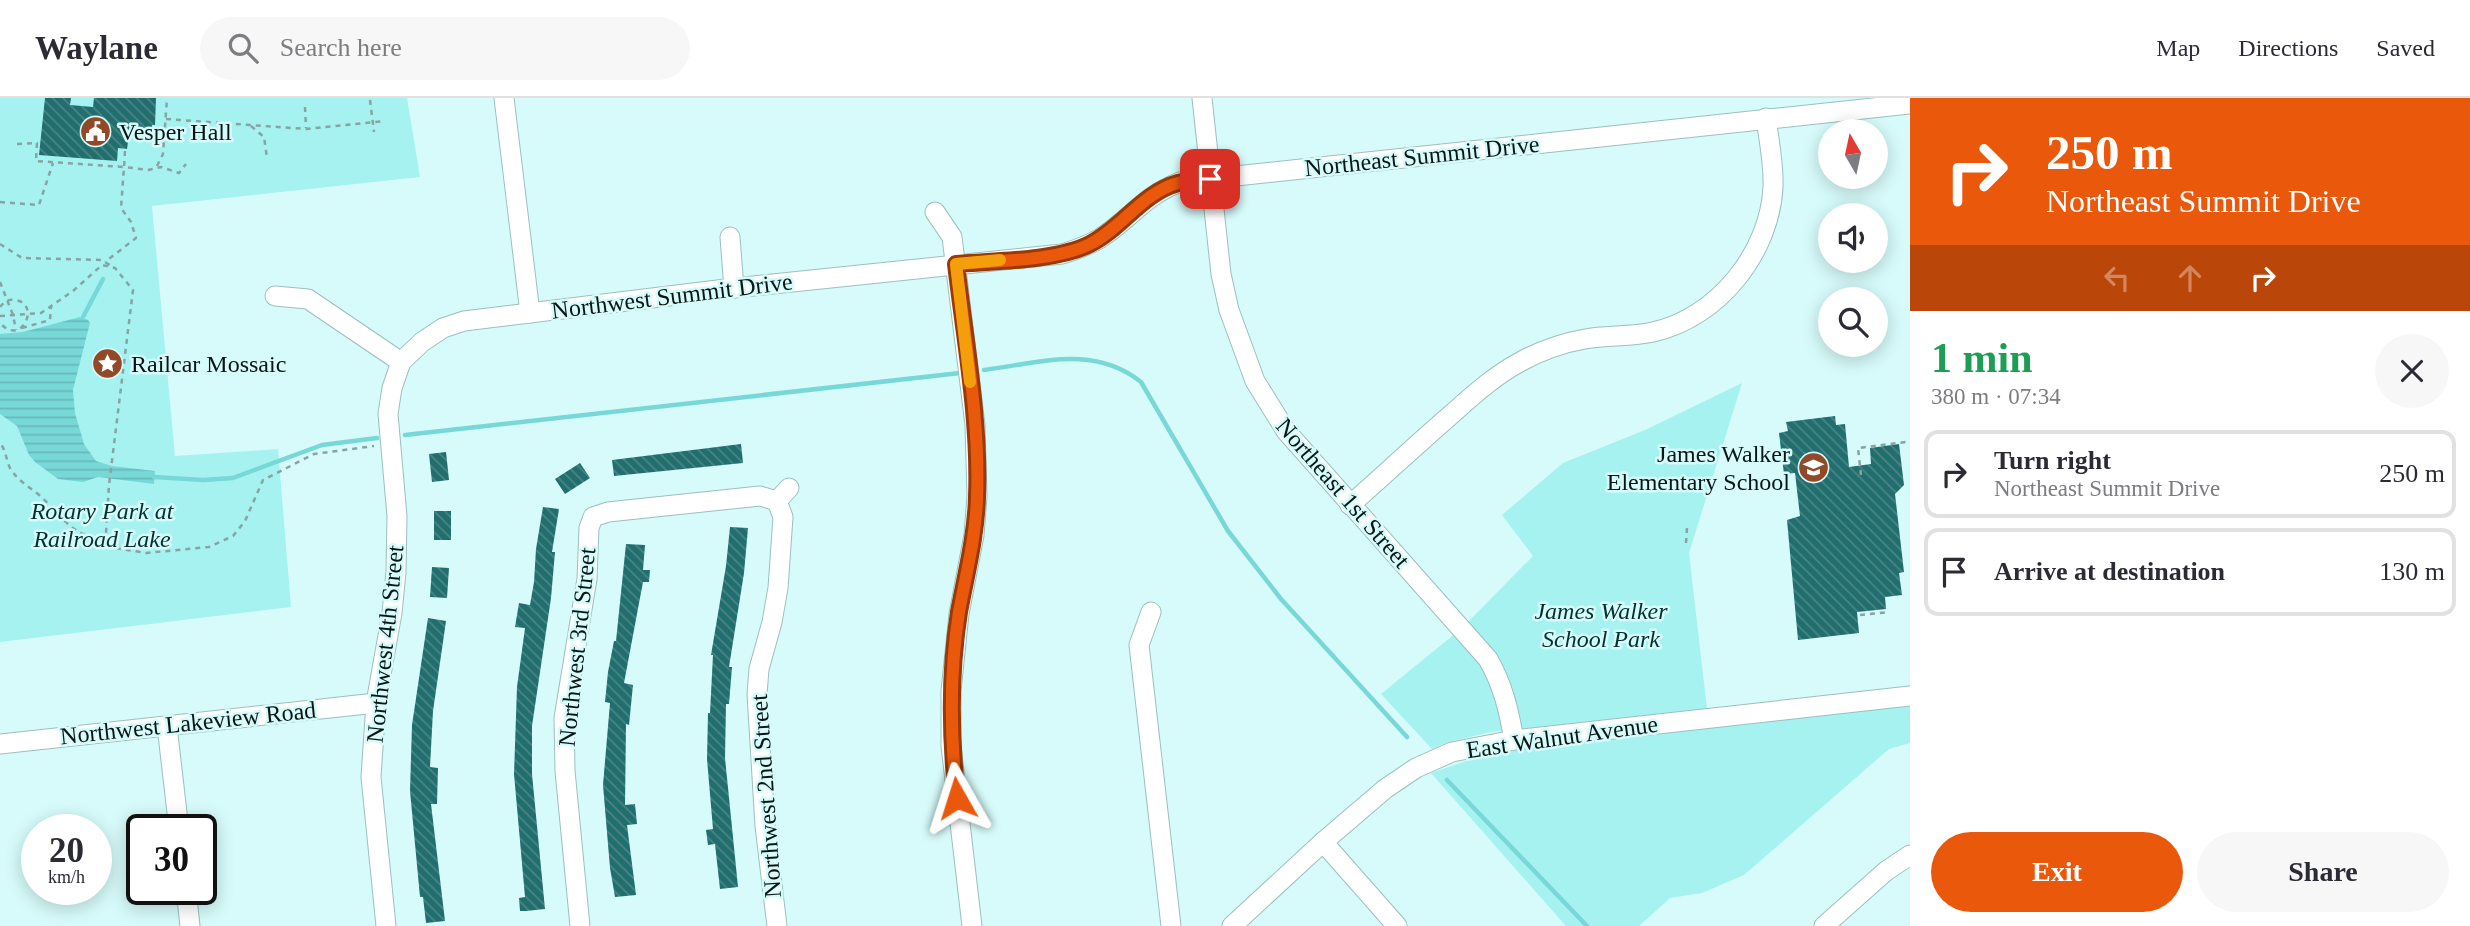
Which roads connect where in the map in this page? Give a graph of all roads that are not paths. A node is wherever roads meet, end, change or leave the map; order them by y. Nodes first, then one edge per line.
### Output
1 (504, 98) edge
2 (1202, 98) edge
3 (1910, 103) edge
4 (1766, 118) junction
5 (1210, 179) junction
6 (935, 212) dead end
7 (730, 237) dead end
8 (956, 264) junction
9 (734, 288) junction
10 (275, 296) dead end
11 (530, 313) junction
12 (401, 362) junction
13 (1350, 505) junction
14 (589, 535) joint
15 (1151, 612) dead end
16 (1910, 696) edge
17 (376, 702) junction
18 (167, 726) junction
19 (1514, 740) junction
20 (0, 744) edge
21 (177, 814) edge
22 (1323, 842) junction
23 (1910, 855) edge
24 (188, 905) edge
25 (190, 926) edge
26 (386, 926) edge
27 (580, 926) edge
28 (777, 926) edge
29 (972, 926) edge
30 (1171, 926) edge
31 (1232, 926) edge
32 (1397, 926) edge
33 (1824, 926) edge

1 - 11 street
2 - 5 street, Northeast 1st Street
3 - 4 street, Northeast Summit Drive
4 - 5 street, Northeast Summit Drive
4 - 13 street
5 - 8 street, Northeast Summit Drive
5 - 13 street, Northeast 1st Street
6 - 8 street
7 - 9 street
8 - 9 street, Northwest Summit Drive
8 - 29 street
9 - 11 street, Northwest Summit Drive
10 - 12 street
11 - 12 street, Northwest Summit Drive
12 - 17 street, Northwest 4th Street
13 - 19 street, Northeast 1st Street
14 - 27 street, Northwest 3rd Street
14 - 28 street, Northwest 2nd Street
15 - 30 street
16 - 19 street, East Walnut Avenue
17 - 18 street, Northwest Lakeview Road
17 - 26 street, Northwest 4th Street
18 - 20 street, Northwest Lakeview Road
18 - 21 street
19 - 22 street, East Walnut Avenue
22 - 31 street, East Walnut Avenue
22 - 32 street
23 - 33 street
24 - 25 street

